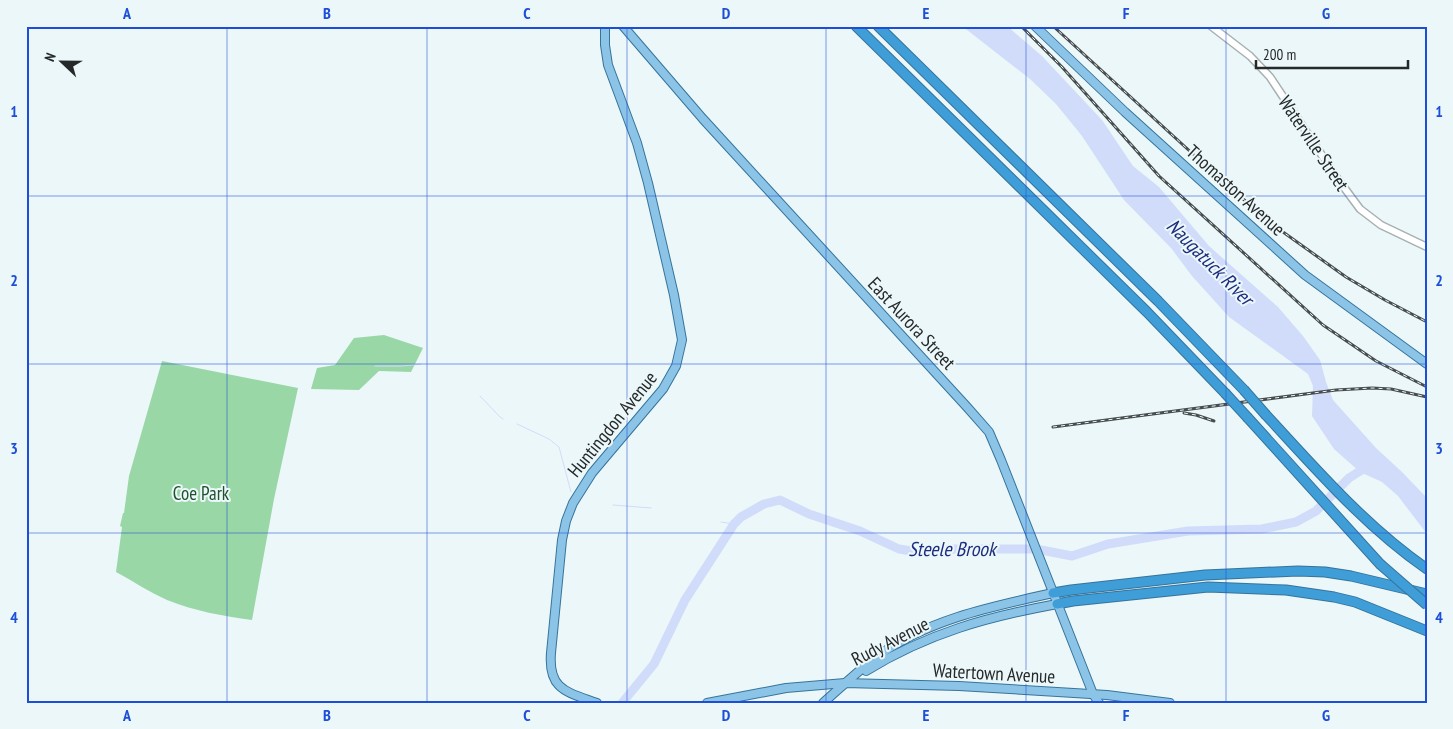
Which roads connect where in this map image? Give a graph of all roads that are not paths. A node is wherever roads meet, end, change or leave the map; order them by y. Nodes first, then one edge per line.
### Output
1 (605, 26) edge
2 (624, 26) edge
3 (856, 26) edge
4 (878, 26) edge
5 (1035, 26) edge
6 (1211, 26) edge
7 (1427, 247) edge
8 (1427, 364) edge
9 (1427, 568) edge
10 (1053, 593) junction
11 (1427, 594) edge
12 (1057, 604) junction
13 (1427, 605) edge
14 (1427, 631) edge
15 (845, 683) junction
16 (1094, 694) junction
17 (597, 703) edge
18 (707, 703) edge
19 (823, 703) edge
20 (1099, 703) edge
21 (1170, 703) edge

1 - 17 main road, Huntingdon Avenue
2 - 10 main road, East Aurora Street
3 - 13 highway, bridge
4 - 9 highway, bridge
5 - 8 main road, Thomaston Avenue
6 - 7 street, Waterville Street
10 - 11 highway
10 - 12 main road, East Aurora Street
10 - 15 main road, Rudy Avenue
12 - 14 highway
12 - 15 main road, Rudy Avenue
12 - 16 main road, East Aurora Street
15 - 16 main road, Watertown Avenue
15 - 18 main road
15 - 19 main road
16 - 20 main road, East Aurora Street
16 - 21 main road, Watertown Avenue

